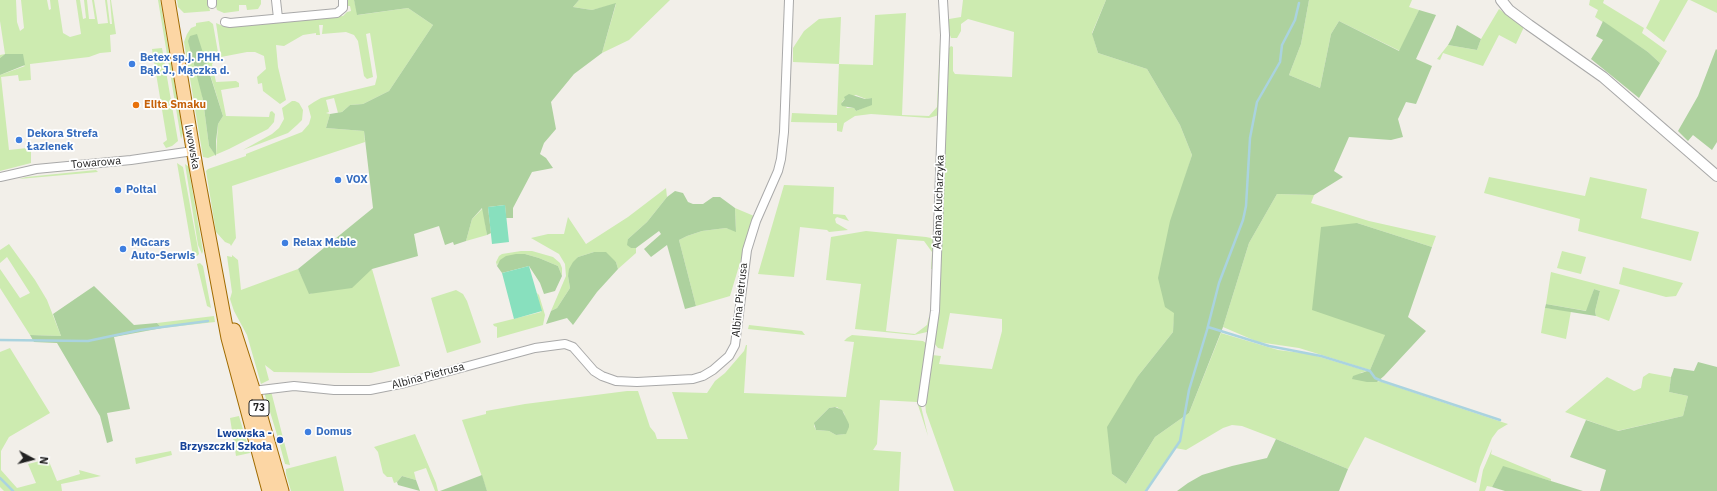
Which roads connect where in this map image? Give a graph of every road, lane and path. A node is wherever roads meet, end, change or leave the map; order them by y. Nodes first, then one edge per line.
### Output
1 (168, 0) edge
2 (276, 0) edge
3 (343, 0) edge
4 (789, 0) edge
5 (943, 0) edge
6 (1501, 0) edge
7 (278, 18) junction
8 (225, 22) dead end
9 (193, 151) junction
10 (1717, 176) edge
11 (0, 177) edge
12 (248, 393) junction
13 (922, 402) dead end
14 (269, 491) edge
15 (282, 491) edge

1 - 9 main road, Lwowska / 73
2 - 7 street
3 - 7 street
4 - 12 street, Albina Pietrusa
5 - 13 street, Adama Kucharzyka
6 - 10 street
7 - 8 street
9 - 11 street, Towarowa
9 - 12 main road, Lwowska / 73
12 - 14 main road, Lwowska / 73
12 - 15 main road, Lwowska / 73

